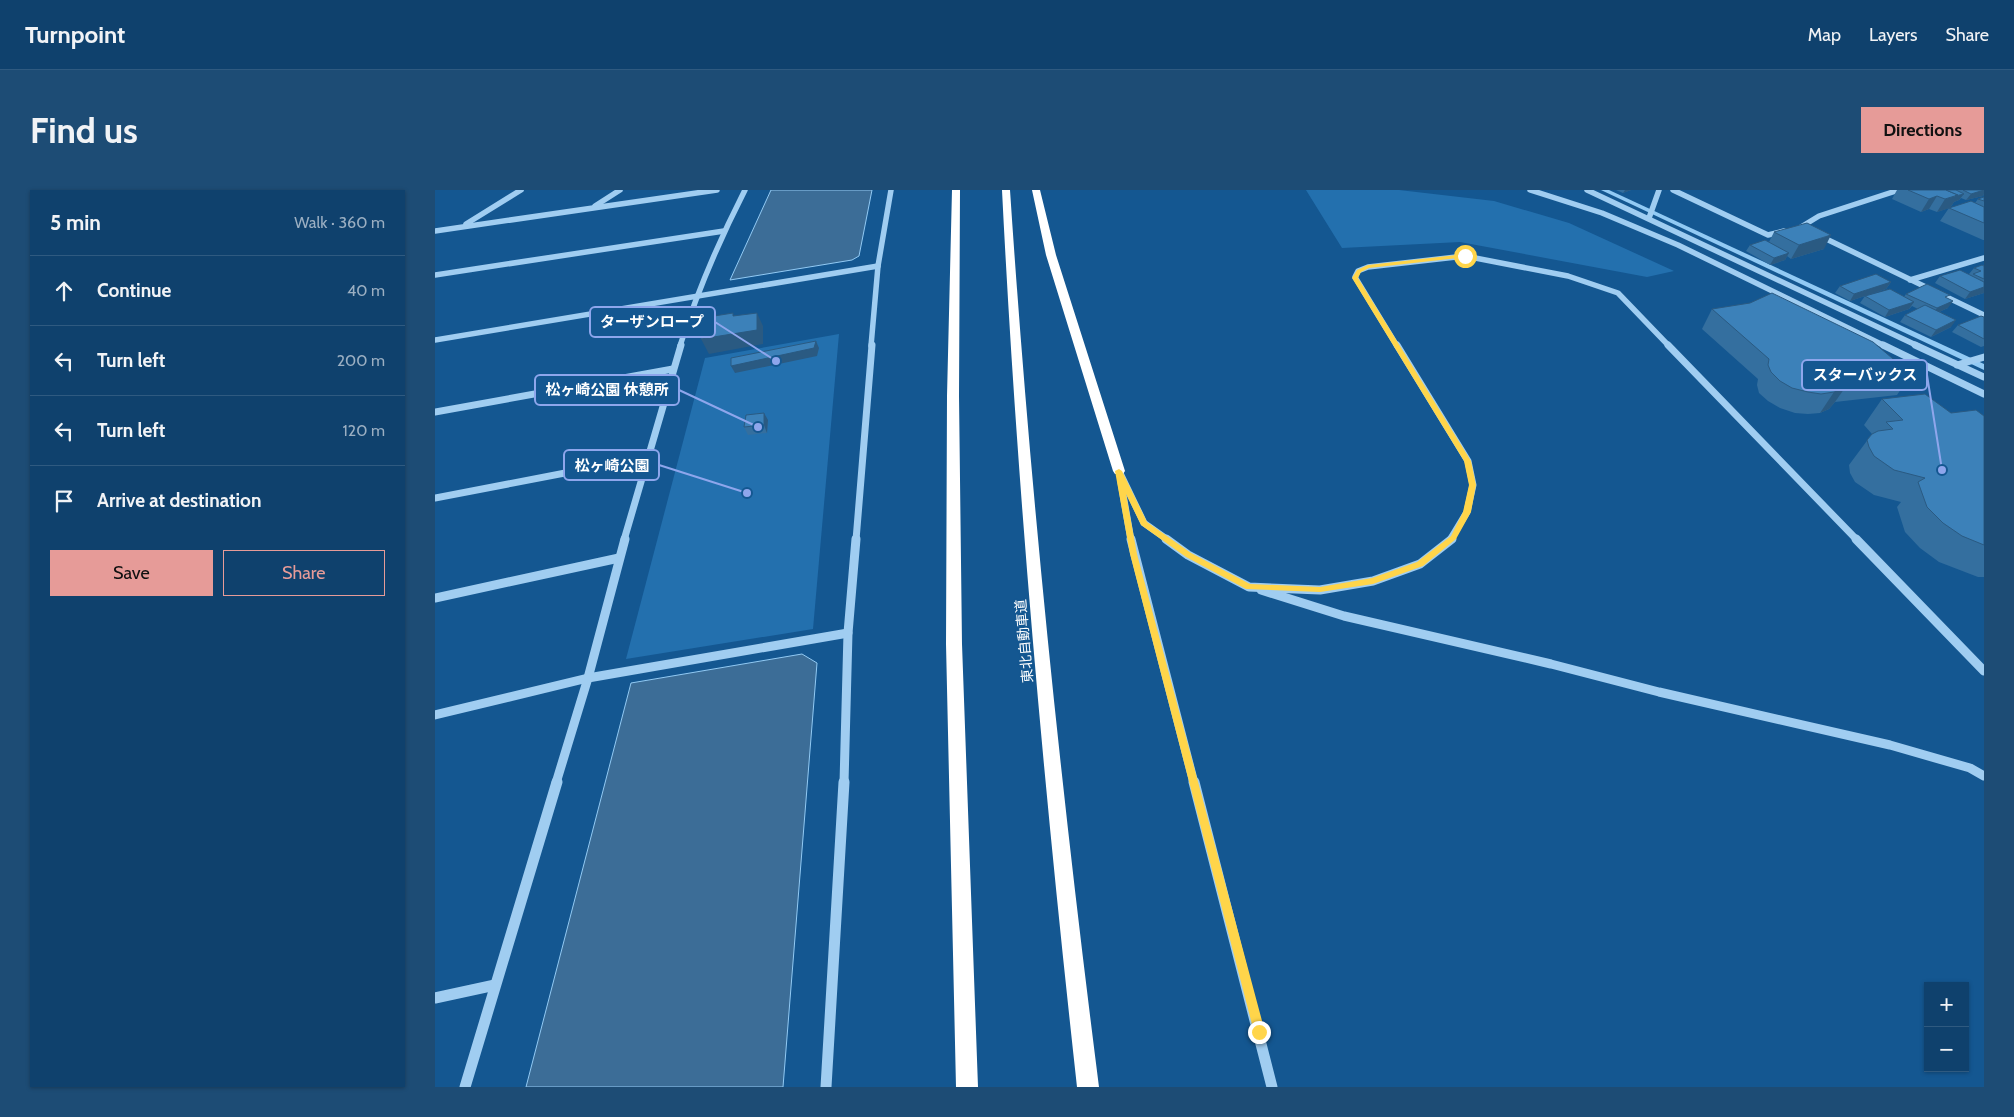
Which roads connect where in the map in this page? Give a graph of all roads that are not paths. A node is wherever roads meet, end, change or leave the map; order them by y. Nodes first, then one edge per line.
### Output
1 (521, 190) edge
2 (620, 190) edge
3 (717, 190) edge
4 (745, 190) edge
5 (891, 190) edge
6 (956, 190) edge
7 (1006, 190) edge
8 (1036, 190) edge
9 (1529, 190) edge
10 (1587, 190) edge
11 (1659, 190) edge
12 (1673, 190) edge
13 (1899, 190) edge
14 (593, 208) junction
15 (1649, 218) junction
16 (463, 227) junction
17 (1801, 227) junction
18 (435, 231) edge
19 (724, 231) junction
20 (1809, 231) edge
21 (1818, 235) edge
22 (1984, 258) edge
23 (878, 266) junction
24 (435, 275) edge
25 (1910, 280) junction
26 (696, 296) junction
27 (1984, 315) edge
28 (435, 340) edge
29 (1984, 358) edge
30 (1957, 365) junction
31 (673, 369) junction
32 (1984, 377) edge
33 (1984, 394) edge
34 (435, 412) edge
35 (648, 457) junction
36 (1119, 471) junction
37 (435, 498) edge
38 (619, 558) junction
39 (1249, 587) junction
40 (435, 598) edge
41 (848, 633) junction
42 (1984, 671) edge
43 (588, 678) junction
44 (435, 716) edge
45 (1984, 776) edge
46 (495, 985) junction
47 (435, 998) edge
48 (465, 1087) edge
49 (826, 1087) edge
50 (967, 1087) edge
51 (1088, 1087) edge
52 (1272, 1087) edge

1 - 16 street
2 - 14 street
3 - 14 street
4 - 19 street
5 - 23 street
6 - 50 highway
7 - 51 highway, 東北自動車道
8 - 36 highway
9 - 33 street
10 - 15 street
11 - 15 street
12 - 17 street
13 - 17 street
14 - 16 street
15 - 30 street
16 - 18 street
17 - 20 street
19 - 24 street
19 - 26 street
21 - 25 street
22 - 25 street
23 - 26 street
23 - 41 street
25 - 27 street
26 - 28 street
26 - 31 street
29 - 30 street
30 - 32 street
31 - 34 street
31 - 35 street
35 - 37 street
35 - 38 street
36 - 39 street
36 - 52 street
38 - 40 street
38 - 43 street
39 - 42 street
39 - 45 street
41 - 43 street
41 - 49 street
43 - 44 street
43 - 46 street
46 - 47 street
46 - 48 street

